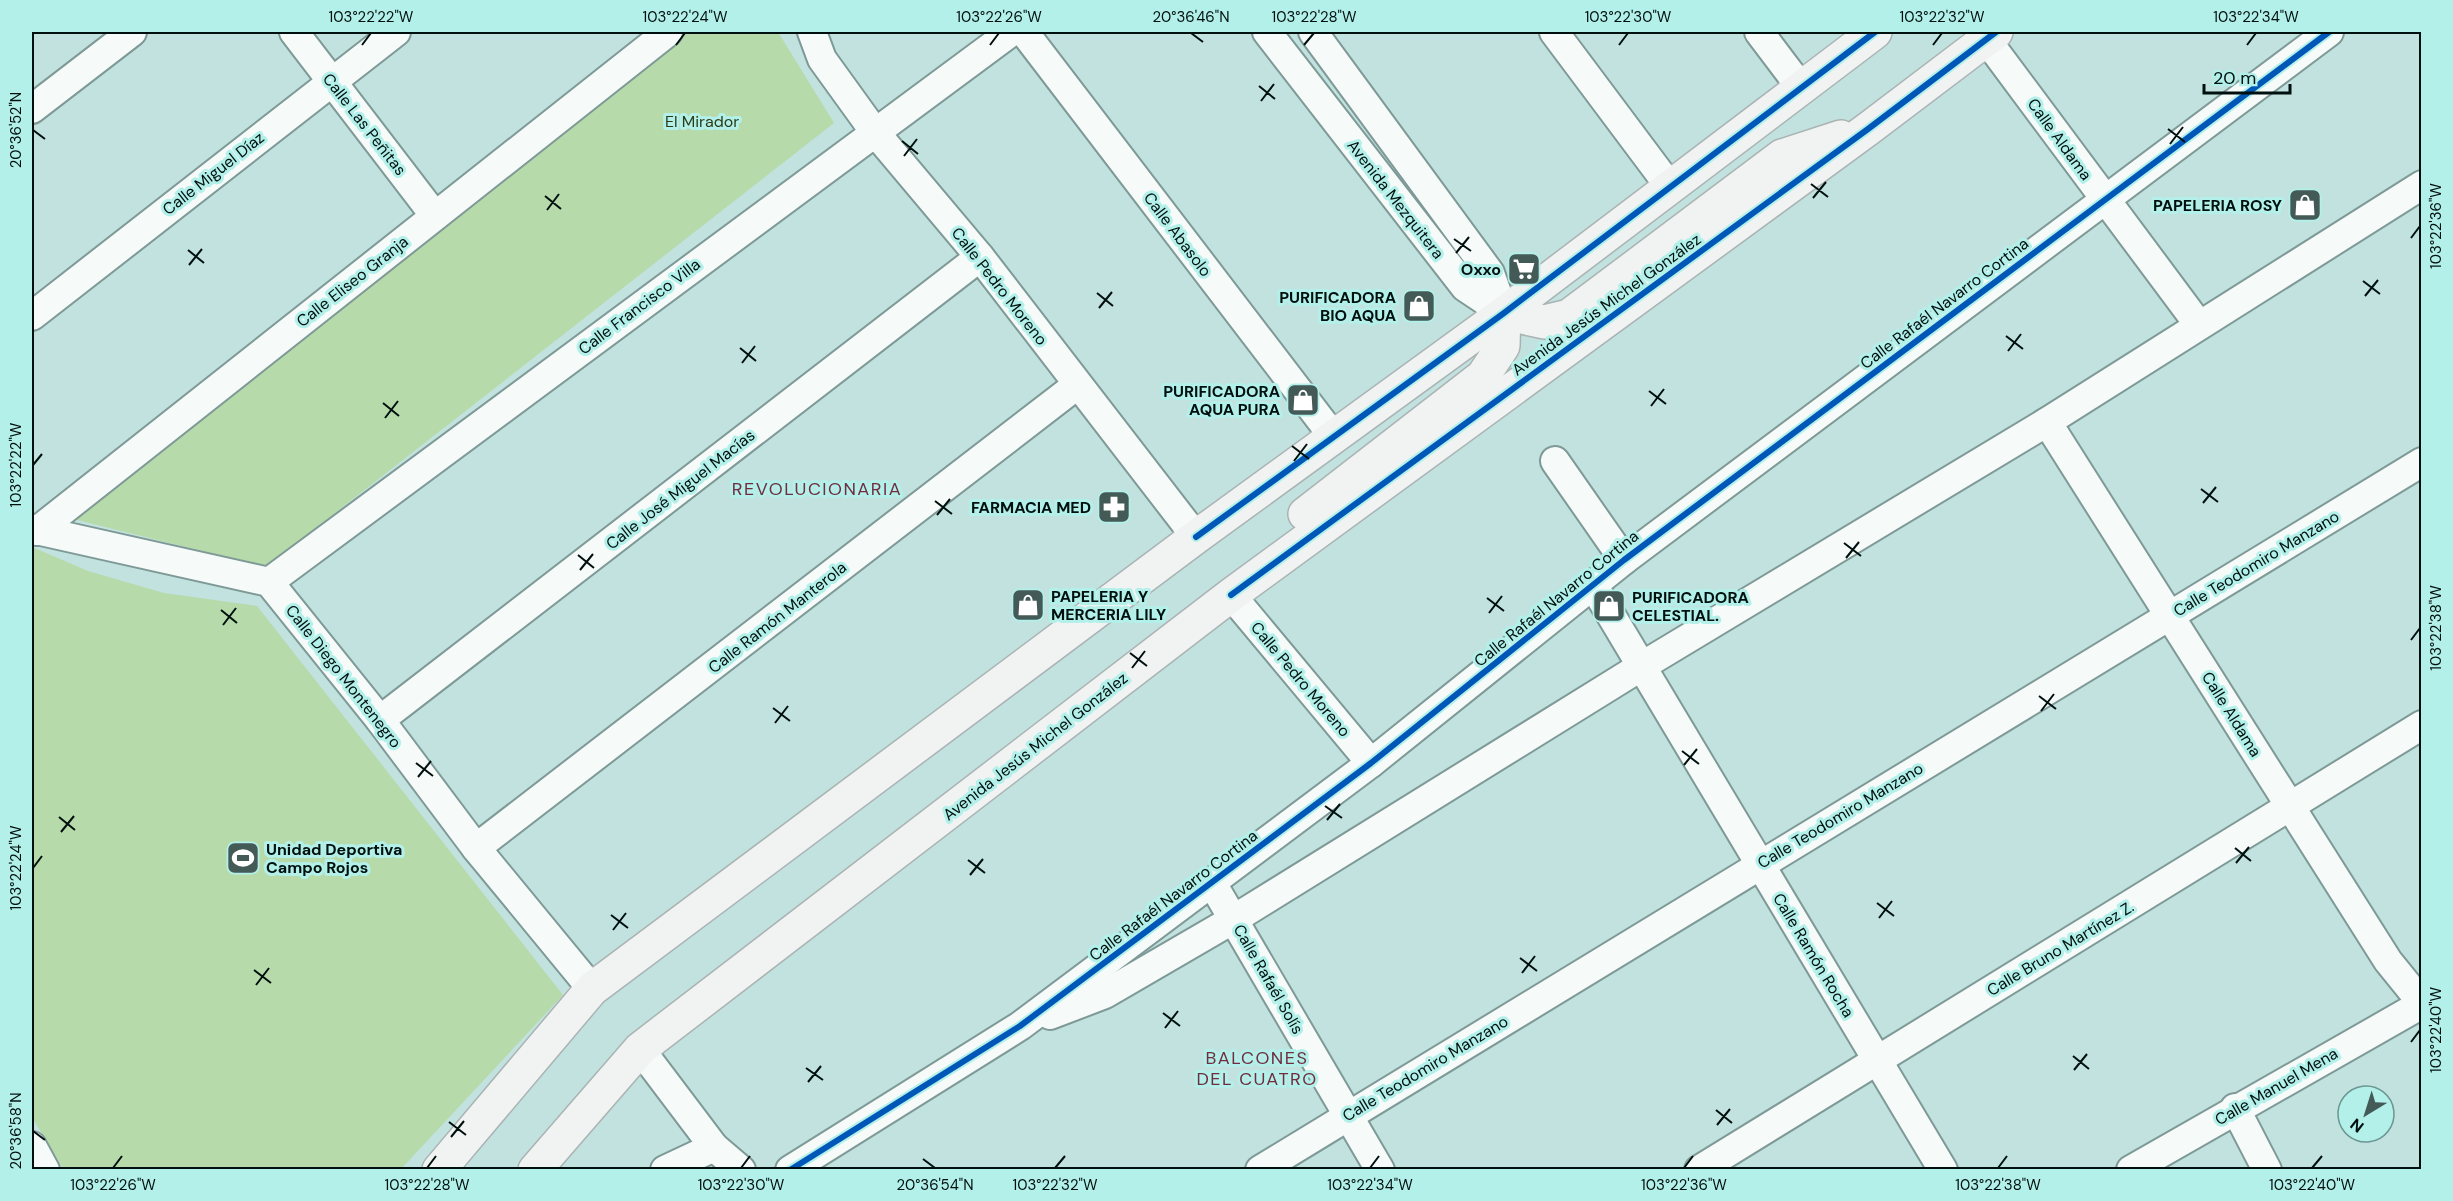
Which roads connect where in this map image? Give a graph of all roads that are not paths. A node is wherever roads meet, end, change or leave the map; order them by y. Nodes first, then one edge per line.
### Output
1 (132, 32) edge
2 (294, 32) edge
3 (396, 32) edge
4 (668, 32) edge
5 (812, 32) edge
6 (1011, 32) edge
7 (1024, 32) edge
8 (1267, 32) edge
9 (1313, 32) edge
10 (1554, 32) edge
11 (1759, 32) edge
12 (1875, 32) edge
13 (2330, 32) edge
14 (1991, 35) edge
15 (332, 80) junction
16 (1802, 89) junction
17 (32, 109) edge
18 (1868, 129) junction
19 (873, 131) junction
20 (2421, 185) edge
21 (1670, 187) junction
22 (2105, 199) junction
23 (435, 216) junction
24 (980, 257) junction
25 (1504, 313) junction
26 (32, 316) edge
27 (2199, 325) junction
28 (1077, 385) junction
29 (2047, 422) junction
30 (1333, 436) junction
31 (1555, 461) dead end
32 (2421, 462) edge
33 (34, 530) edge
34 (1196, 537) junction
35 (1624, 560) junction
36 (269, 582) junction
37 (1593, 585) junction
38 (1231, 596) junction
39 (2170, 616) junction
40 (1642, 666) junction
41 (380, 720) junction
42 (2421, 725) edge
43 (1371, 764) junction
44 (2291, 807) junction
45 (476, 848) junction
46 (1760, 864) junction
47 (1212, 883) junction
48 (1234, 919) junction
49 (592, 989) junction
50 (2421, 1003) edge
51 (1020, 1026) junction
52 (640, 1049) junction
53 (1877, 1060) junction
54 (2235, 1108) junction
55 (1348, 1116) junction
56 (714, 1147) junction
57 (439, 1170) edge
58 (535, 1170) edge
59 (665, 1170) edge
60 (741, 1170) edge
61 (790, 1170) edge
62 (1260, 1170) edge
63 (1380, 1170) edge
64 (1699, 1170) edge
65 (1943, 1170) edge
66 (2131, 1170) edge
67 (2267, 1170) edge

1 - 17 street
2 - 15 street, Calle Las Peñitas
3 - 15 street, Calle Miguel Díaz
4 - 23 street, Calle Eliseo Granja
5 - 19 street, Calle Pedro Moreno
6 - 19 street, Calle Francisco Villa
7 - 30 street, Calle Abasolo
8 - 25 street, Avenida Mezquitera
9 - 25 street, Avenida Mezquitera
10 - 21 street
11 - 16 street
12 - 16 main road
13 - 22 street, Calle Rafaél Navarro Cortina
14 - 18 main road, Avenida Jesús Michel González
14 - 22 street, Calle Aldama
15 - 23 street, Calle Las Peñitas
15 - 26 street, Calle Miguel Díaz
16 - 21 main road
18 - 25 main road
18 - 38 main road, Avenida Jesús Michel González
19 - 24 street, Calle Pedro Moreno
19 - 36 street, Calle Francisco Villa
20 - 27 street, Calle Rafaél Navarro Cortina
21 - 25 main road
22 - 27 street, Calle Aldama
22 - 35 street, Calle Rafaél Navarro Cortina
23 - 33 street, Calle Eliseo Granja
24 - 28 street, Calle Pedro Moreno
24 - 41 street, Calle José Miguel Macías
25 - 30 main road
25 - 38 main road
27 - 29 street, Calle Rafaél Navarro Cortina
28 - 34 street, Calle Pedro Moreno
28 - 45 street, Calle Ramón Manterola
29 - 39 street, Calle Aldama
29 - 40 street, Calle Rafaél Navarro Cortina
30 - 34 main road
31 - 35 street
32 - 39 street, Calle Teodomiro Manzano
33 - 36 street
34 - 49 main road
35 - 37 street, Calle Rafaél Navarro Cortina
36 - 41 street, Calle Diego Montenegro
37 - 40 street, Calle Ramón Rocha
37 - 43 street, Calle Rafaél Navarro Cortina
38 - 43 street, Calle Pedro Moreno
38 - 52 main road, Avenida Jesús Michel González
39 - 44 street, Calle Aldama
39 - 46 street, Calle Teodomiro Manzano
40 - 46 street, Calle Ramón Rocha
40 - 48 street, Calle Rafaél Navarro Cortina
41 - 45 street, Calle Diego Montenegro
42 - 44 street, Calle Bruno Martínez Z.
43 - 47 street, Calle Rafaél Navarro Cortina
44 - 50 street, Calle Aldama
44 - 53 street, Calle Bruno Martínez Z.
45 - 49 street, Calle Diego Montenegro
46 - 53 street, Calle Ramón Rocha
46 - 55 street, Calle Teodomiro Manzano
47 - 48 street, Calle Rafaél Solís
47 - 51 street, Calle Rafaél Navarro Cortina
48 - 51 street, Calle Rafaél Navarro Cortina
48 - 55 street, Calle Rafaél Solís
49 - 57 main road
50 - 54 street, Calle Manuel Mena
51 - 61 street, Calle Rafaél Navarro Cortina
52 - 56 street
52 - 58 main road, Avenida Jesús Michel González
53 - 64 street, Calle Bruno Martínez Z.
53 - 65 street, Calle Ramón Rocha
54 - 66 street, Calle Manuel Mena
54 - 67 street
55 - 62 street, Calle Teodomiro Manzano
55 - 63 street, Calle Rafaél Solís
56 - 59 street
56 - 60 street

